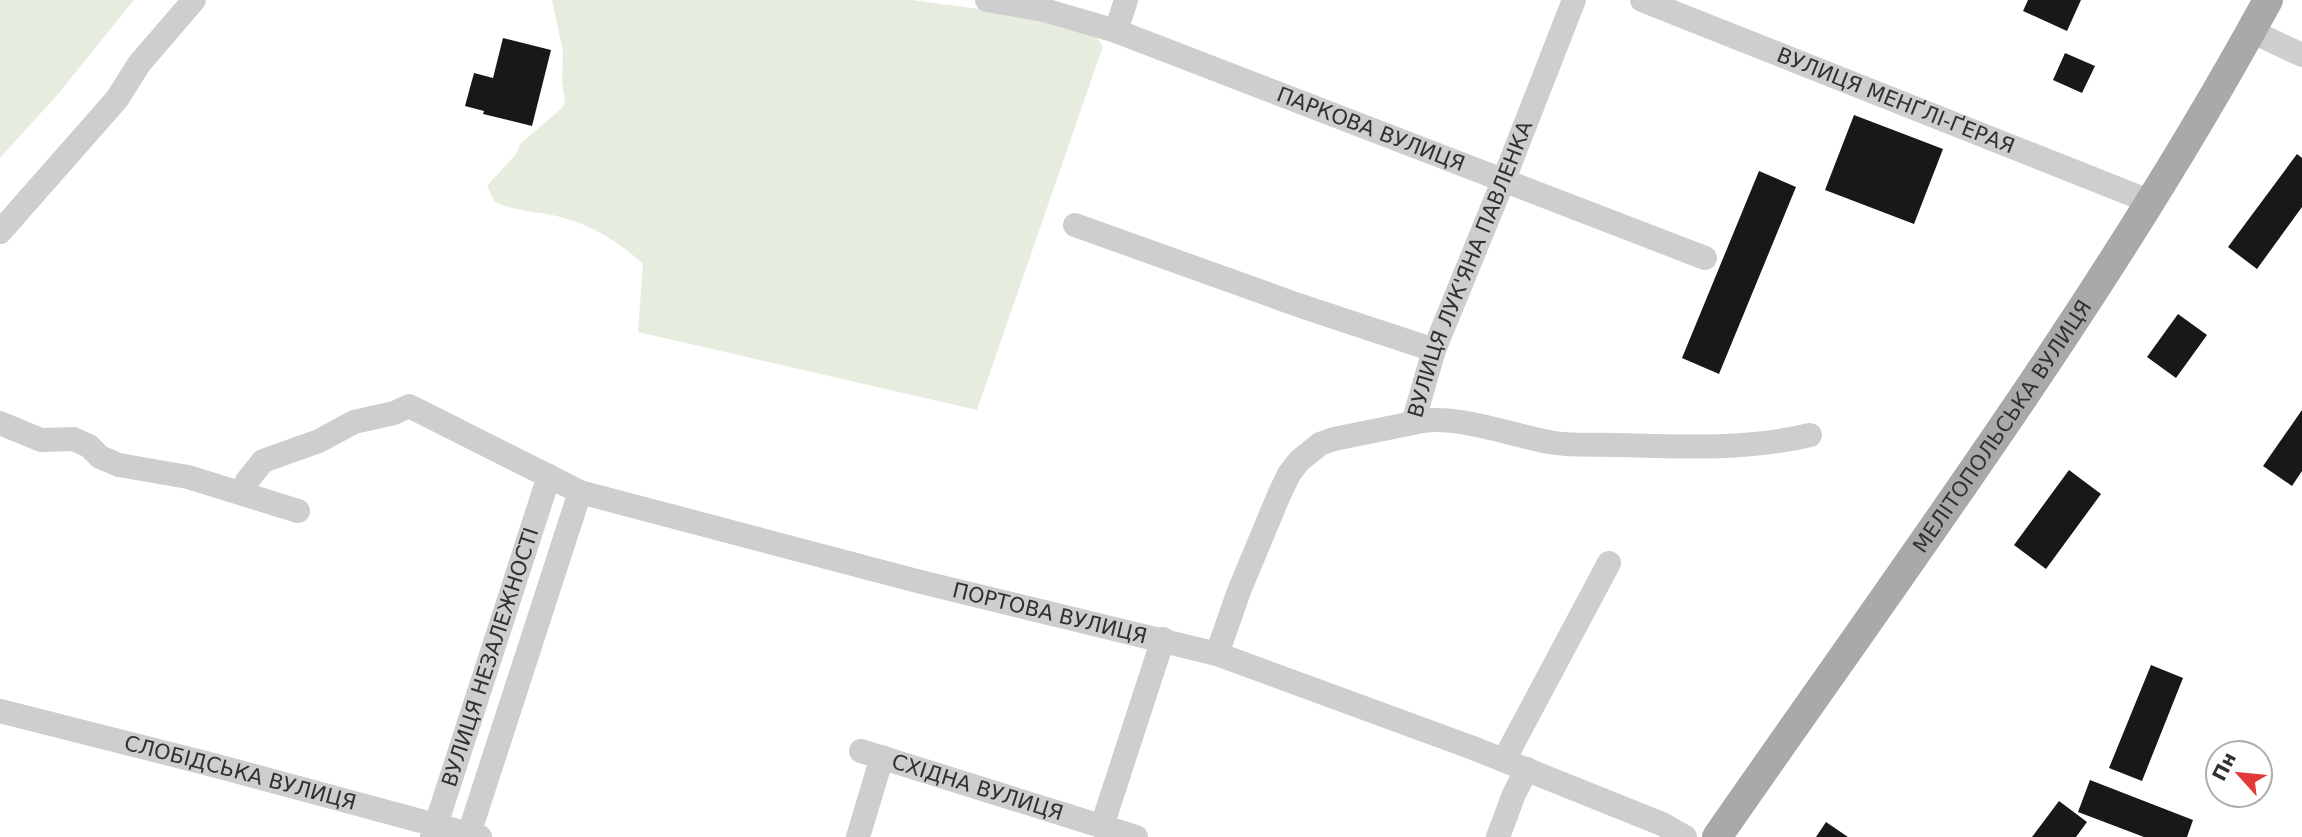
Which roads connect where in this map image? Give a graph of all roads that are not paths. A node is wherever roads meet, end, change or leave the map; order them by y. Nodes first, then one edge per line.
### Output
1 (194, 0) edge
2 (987, 0) edge
3 (1126, 0) edge
4 (1574, 0) edge
5 (1642, 0) edge
6 (2268, 0) edge
7 (1116, 31) junction
8 (2250, 31) junction
9 (2302, 55) edge
10 (1504, 179) junction
11 (2151, 202) junction
12 (1075, 225) dead end
13 (0, 232) edge
14 (1705, 258) dead end
15 (1434, 350) junction
16 (0, 423) edge
17 (1413, 423) junction
18 (1810, 435) dead end
19 (549, 476) junction
20 (580, 492) junction
21 (242, 493) junction
22 (298, 511) dead end
23 (1609, 563) dead end
24 (1163, 639) junction
25 (1217, 654) junction
26 (0, 711) edge
27 (1516, 765) junction
28 (1102, 826) junction
29 (434, 831) edge
30 (472, 836) edge
31 (858, 837) edge
32 (1136, 837) edge
33 (1498, 837) edge
34 (1685, 837) edge
35 (1717, 837) edge

1 - 13 street
2 - 7 street, ПАРКОВА ВУЛИЦЯ
3 - 7 street
4 - 10 street, ВУЛИЦЯ ЛУК'ЯНА ПАВЛЕНКА
5 - 11 street, ВУЛИЦЯ МЕНҐЛІ-ҐЕРАЯ
6 - 8 main road, МЕЛІТОПОЛЬСЬКА ВУЛИЦЯ
7 - 10 street, ПАРКОВА ВУЛИЦЯ
8 - 9 street
8 - 11 main road, МЕЛІТОПОЛЬСЬКА ВУЛИЦЯ
10 - 14 street, ПАРКОВА ВУЛИЦЯ
10 - 15 street, ВУЛИЦЯ ЛУК'ЯНА ПАВЛЕНКА
11 - 35 main road, МЕЛІТОПОЛЬСЬКА ВУЛИЦЯ
12 - 15 street
15 - 17 street, ВУЛИЦЯ ЛУК'ЯНА ПАВЛЕНКА
16 - 21 street
17 - 18 street
17 - 25 street, ВУЛИЦЯ ЛУК'ЯНА ПАВЛЕНКА
19 - 20 street, ПОРТОВА ВУЛИЦЯ
19 - 21 street, ПОРТОВА ВУЛИЦЯ
19 - 29 street, ВУЛИЦЯ НЕЗАЛЕЖНОСТІ
20 - 24 street, ПОРТОВА ВУЛИЦЯ
20 - 30 street, ВУЛИЦЯ НЕЗАЛЕЖНОСТІ
21 - 22 street
23 - 27 street
24 - 25 street, ПОРТОВА ВУЛИЦЯ
24 - 28 street
25 - 27 street, ПОРТОВА ВУЛИЦЯ
26 - 29 street, СЛОБІДСЬКА ВУЛИЦЯ
27 - 33 street
27 - 34 street, ПОРТОВА ВУЛИЦЯ
28 - 31 street, СХІДНА ВУЛИЦЯ
28 - 32 street, СХІДНА ВУЛИЦЯ
29 - 30 street, СЛОБІДСЬКА ВУЛИЦЯ

